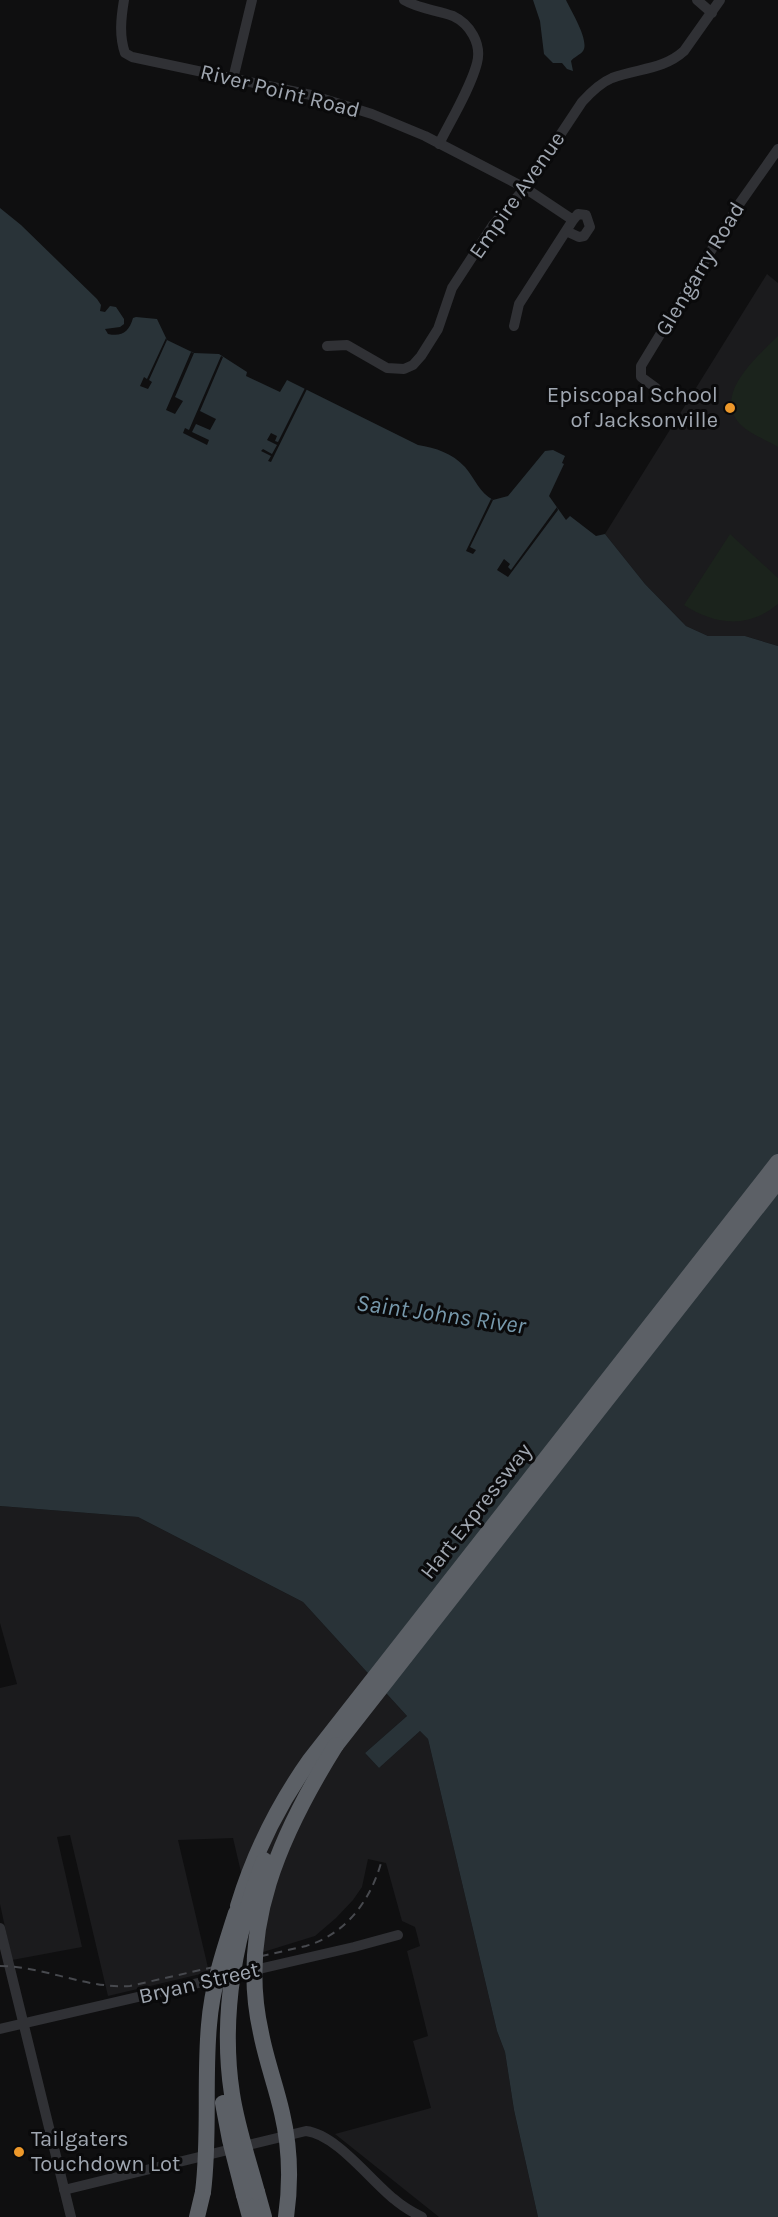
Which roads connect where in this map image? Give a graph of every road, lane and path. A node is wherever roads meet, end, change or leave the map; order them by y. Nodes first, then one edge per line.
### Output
1 (124, 0) edge
2 (252, 0) edge
3 (404, 0) edge
4 (697, 0) edge
5 (720, 0) edge
6 (712, 13) junction
7 (233, 79) junction
8 (439, 144) junction
9 (778, 149) edge
10 (525, 188) junction
11 (573, 220) junction
12 (566, 231) junction
13 (514, 326) dead end
14 (327, 346) dead end
15 (656, 388) dead end
16 (778, 1162) edge
17 (778, 1181) edge
18 (336, 1745) junction
19 (238, 1906) junction
20 (0, 1928) edge
21 (398, 1935) dead end
22 (24, 2024) junction
23 (0, 2029) edge
24 (64, 2190) junction
25 (250, 2193) junction
26 (71, 2217) edge
27 (198, 2217) edge
28 (250, 2217) edge
29 (264, 2217) edge
30 (286, 2217) edge
31 (422, 2217) edge

1 - 7 street, River Point Road
2 - 7 street
3 - 8 street
4 - 6 street
5 - 6 street, Empire Avenue
6 - 10 street, Empire Avenue
7 - 8 street, River Point Road
8 - 10 street, River Point Road
9 - 15 street, Glengarry Road
10 - 11 street, River Point Road
10 - 14 street, Empire Avenue
11 - 12 street
11 - 12 street, River Point Road
12 - 13 street
16 - 19 highway, Hart Expressway
17 - 18 highway, Hart Expressway
18 - 25 highway, bridge
18 - 30 highway, bridge
19 - 25 highway, bridge
19 - 27 highway, bridge
20 - 22 street
21 - 22 street, Bryan Street
22 - 23 street, Bryan Street
22 - 24 street
24 - 26 street
24 - 31 street
25 - 28 highway
25 - 29 highway

